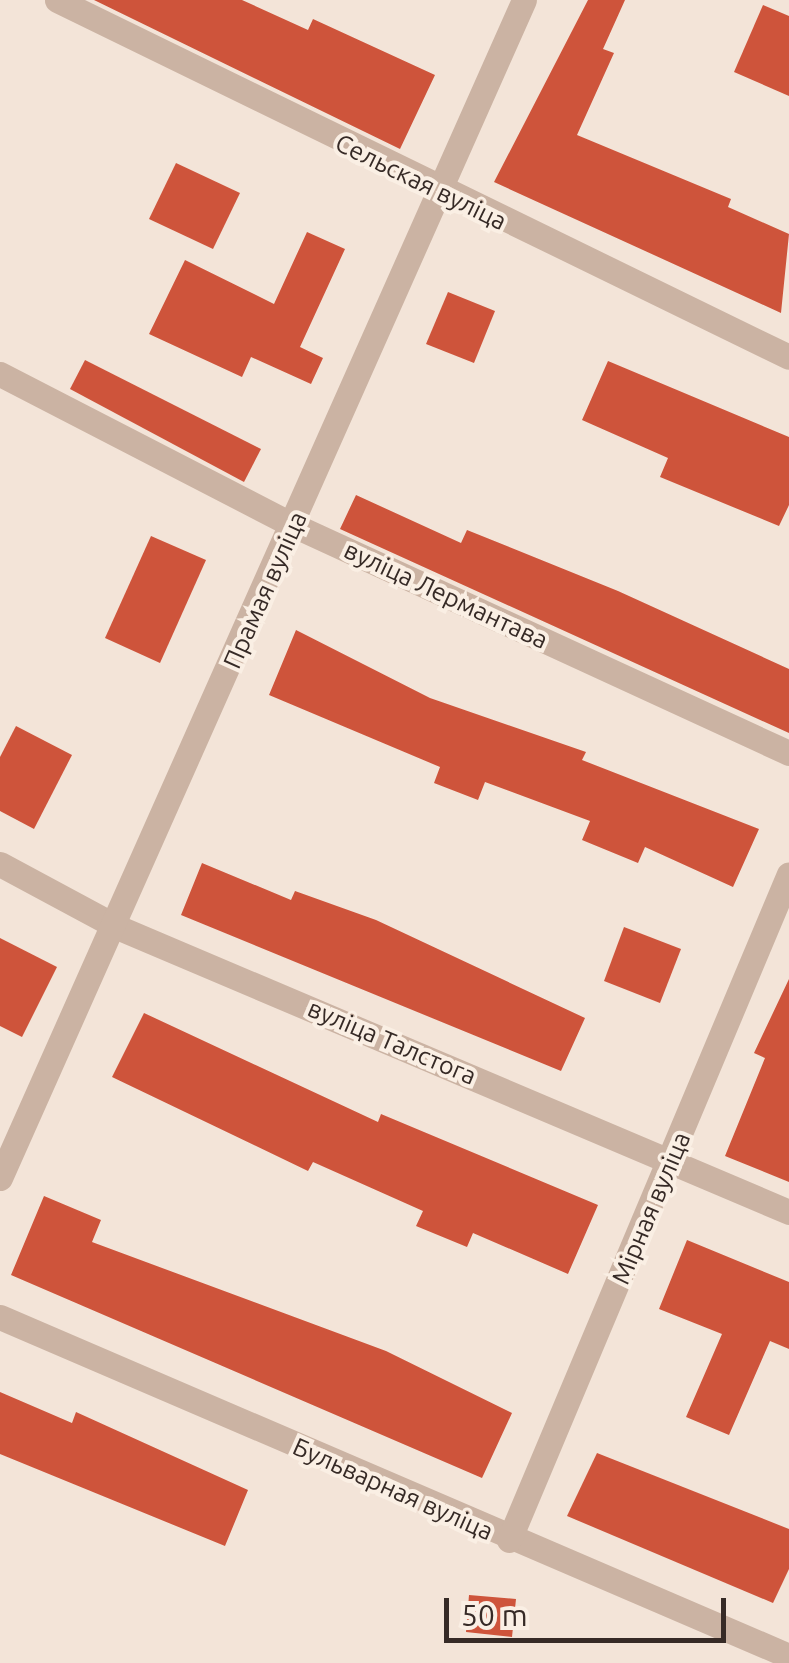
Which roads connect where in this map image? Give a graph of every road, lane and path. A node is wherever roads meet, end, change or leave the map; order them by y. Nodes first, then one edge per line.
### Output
1 (56, 0) edge
2 (524, 0) edge
3 (439, 192) junction
4 (789, 357) edge
5 (0, 374) edge
6 (293, 525) junction
7 (789, 753) edge
8 (0, 864) edge
9 (789, 874) edge
10 (116, 928) junction
11 (672, 1159) junction
12 (0, 1178) edge
13 (789, 1212) edge
14 (0, 1317) edge
15 (509, 1540) junction
16 (789, 1656) edge

1 - 3 street, Сельская вуліца
2 - 3 street, Прамая вуліца
3 - 4 street, Сельская вуліца
3 - 6 street, Прамая вуліца
5 - 6 street, вуліца Лермантава
6 - 7 street, вуліца Лермантава
6 - 10 street, Прамая вуліца
8 - 10 street, вуліца Талстога
9 - 11 street, Мірная вуліца
10 - 11 street, вуліца Талстога
10 - 12 street, Прамая вуліца
11 - 13 street, вуліца Талстога
11 - 15 street, Мірная вуліца
14 - 15 street, Бульварная вуліца
15 - 16 street, Бульварная вуліца

